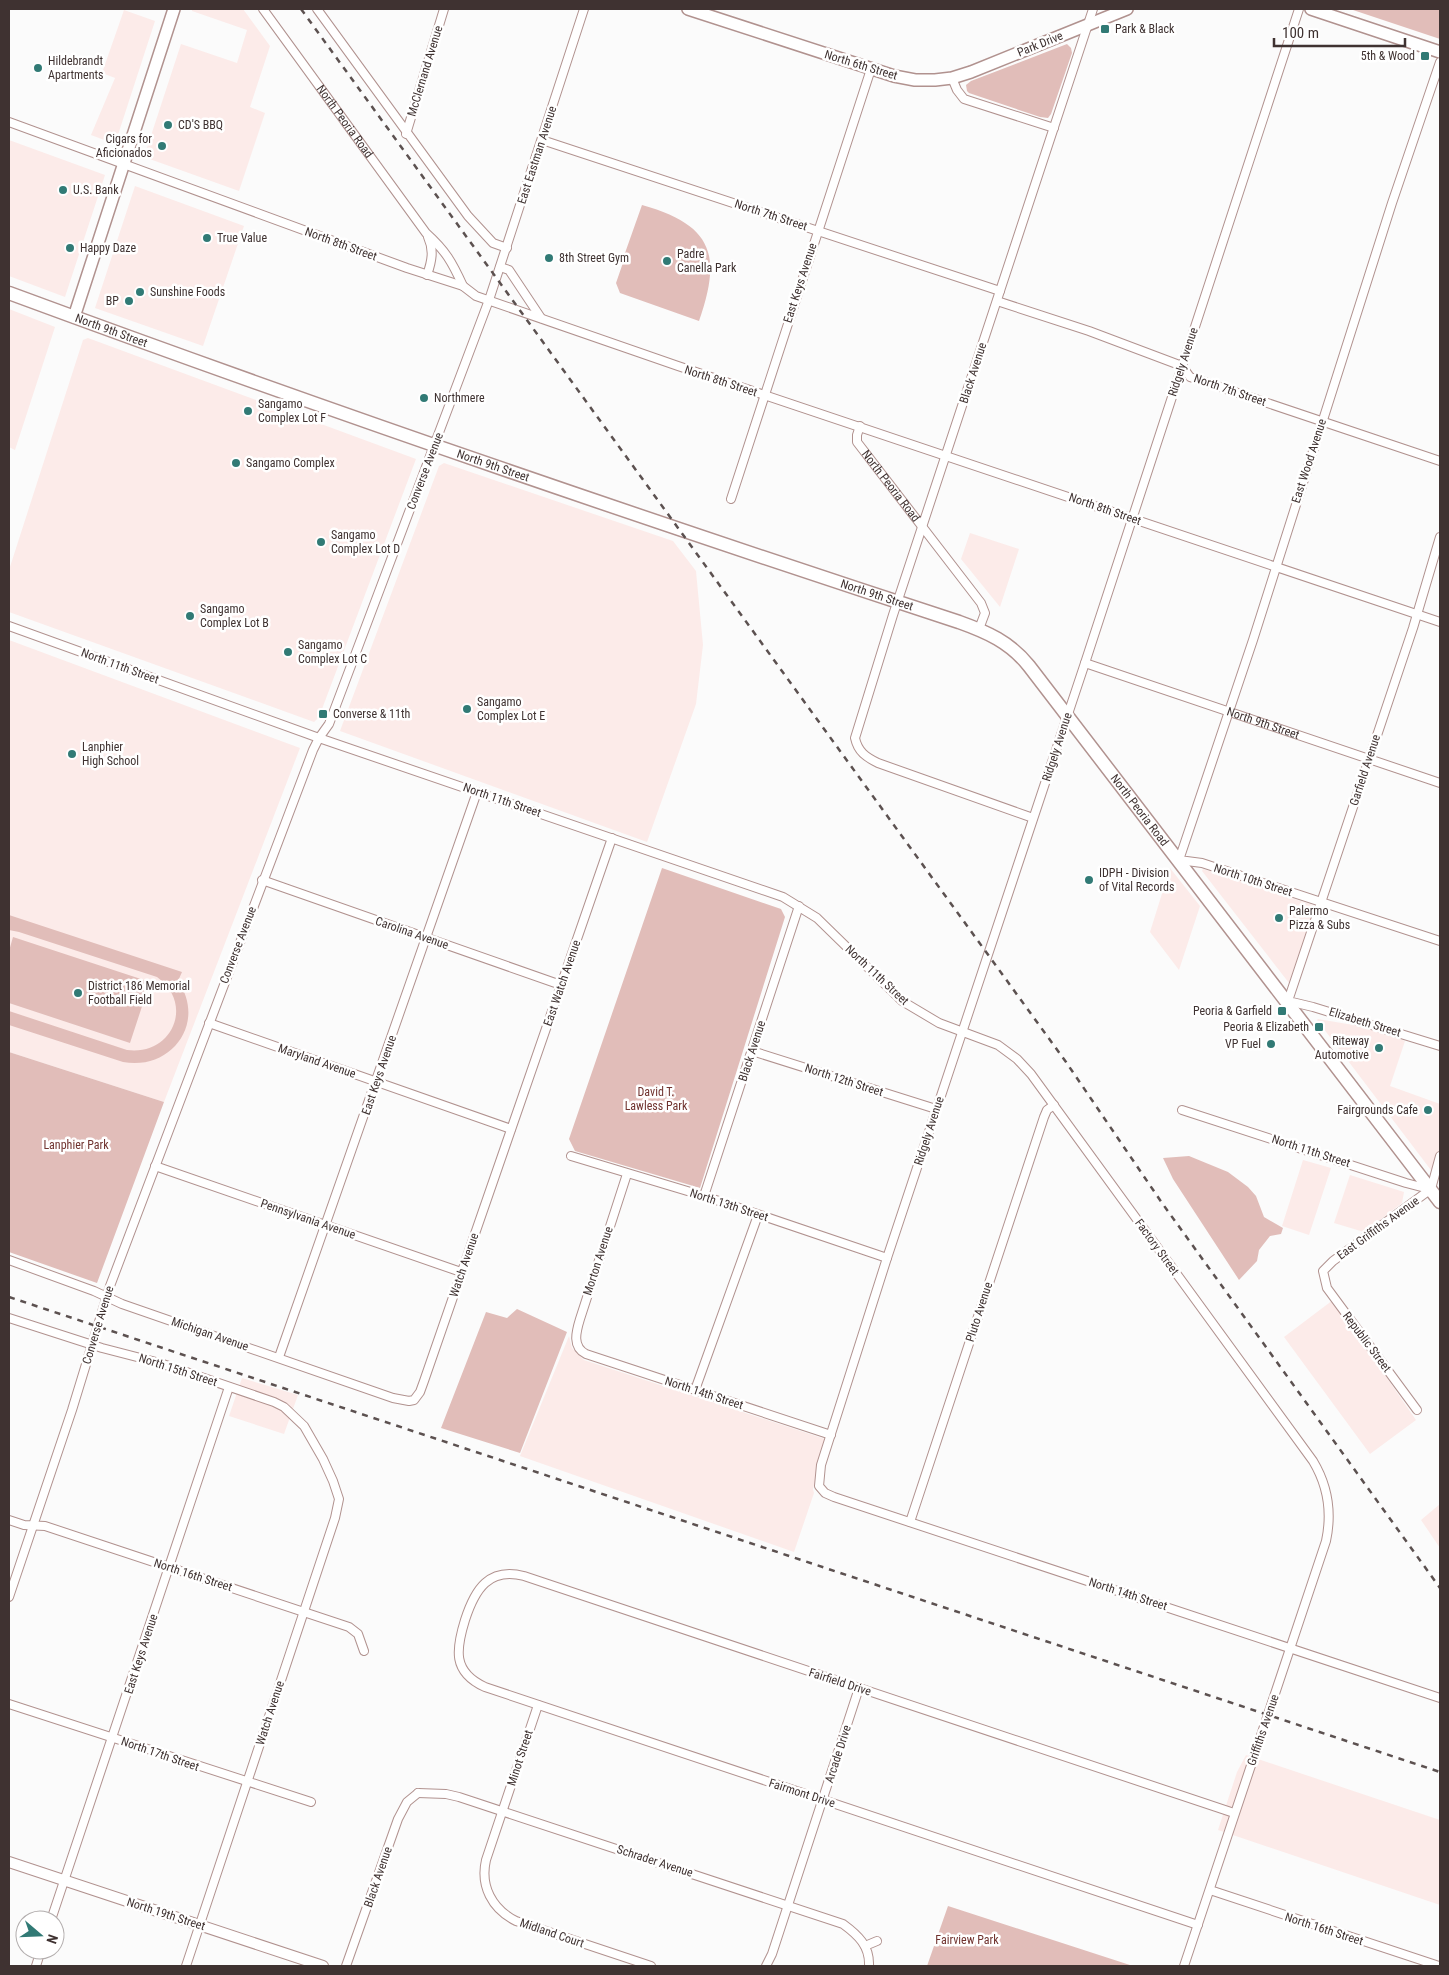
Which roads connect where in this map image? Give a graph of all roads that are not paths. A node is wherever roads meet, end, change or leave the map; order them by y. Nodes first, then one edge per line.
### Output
1 (264, 9) edge
2 (317, 9) edge
3 (444, 9) edge
4 (584, 9) edge
5 (688, 9) edge
6 (1093, 9) edge
7 (1127, 9) edge
8 (1299, 9) edge
9 (1310, 9) edge
10 (171, 10) edge
11 (1087, 25) junction
12 (1440, 52) edge
13 (1440, 62) edge
14 (871, 69) junction
15 (952, 78) junction
16 (9, 122) edge
17 (1054, 128) junction
18 (406, 134) junction
19 (542, 140) junction
20 (124, 164) junction
21 (818, 230) junction
22 (426, 233) junction
23 (507, 248) junction
24 (500, 267) junction
25 (427, 274) junction
26 (463, 286) junction
27 (1000, 291) junction
28 (9, 293) edge
29 (489, 300) junction
30 (996, 301) junction
31 (74, 317) junction
32 (541, 318) junction
33 (1182, 366) junction
34 (764, 395) junction
35 (1321, 421) junction
36 (860, 426) junction
37 (434, 447) junction
38 (946, 456) junction
39 (1440, 461) edge
40 (731, 499) dead end
41 (1131, 518) junction
42 (922, 527) junction
43 (1440, 537) edge
44 (1275, 566) junction
45 (898, 602) junction
46 (1417, 614) junction
47 (1440, 622) edge
48 (9, 626) edge
49 (979, 629) junction
50 (1085, 663) junction
51 (1229, 710) junction
52 (1067, 715) junction
53 (318, 738) junction
54 (1369, 758) junction
55 (1440, 783) edge
56 (477, 792) junction
57 (1033, 818) junction
58 (612, 838) junction
59 (1179, 860) junction
60 (262, 880) junction
61 (1321, 902) junction
62 (799, 906) junction
63 (427, 938) junction
64 (1440, 942) edge
65 (561, 985) junction
66 (1288, 1002) junction
67 (209, 1023) junction
68 (962, 1032) junction
69 (1440, 1046) edge
70 (752, 1050) junction
71 (376, 1082) junction
72 (1054, 1105) junction
73 (936, 1109) junction
74 (1182, 1110) dead end
75 (511, 1129) junction
76 (571, 1156) dead end
77 (1440, 1156) edge
78 (154, 1166) junction
79 (626, 1174) junction
80 (1436, 1191) edge
81 (704, 1196) junction
82 (1440, 1202) edge
83 (758, 1215) junction
84 (326, 1225) junction
85 (887, 1258) junction
86 (9, 1260) edge
87 (1323, 1271) joint
88 (461, 1272) junction
89 (106, 1297) junction
90 (9, 1318) edge
91 (92, 1345) junction
92 (579, 1349) joint
93 (279, 1358) junction
94 (229, 1387) junction
95 (695, 1390) junction
96 (414, 1400) joint
97 (1417, 1410) dead end
98 (831, 1435) junction
99 (322, 1459) joint
100 (819, 1486) joint
101 (1326, 1491) joint
102 (9, 1520) edge
103 (910, 1522) junction
104 (33, 1524) junction
105 (170, 1567) junction
106 (9, 1597) edge
107 (303, 1613) junction
108 (466, 1618) joint
109 (1291, 1649) junction
110 (364, 1651) dead end
111 (859, 1688) junction
112 (1440, 1698) edge
113 (9, 1704) edge
114 (538, 1705) junction
115 (113, 1738) junction
116 (247, 1783) junction
117 (414, 1785) dead end
118 (418, 1793) junction
119 (823, 1800) junction
120 (311, 1802) dead end
121 (502, 1811) junction
122 (1234, 1813) junction
123 (9, 1862) edge
124 (64, 1881) junction
125 (1210, 1890) junction
126 (788, 1906) junction
127 (54, 1910) edge
128 (200, 1925) junction
129 (1198, 1925) junction
130 (877, 1941) dead end
131 (865, 1946) junction
132 (869, 1964) edge
133 (186, 1966) edge
134 (323, 1966) edge
135 (346, 1966) edge
136 (651, 1966) edge
137 (766, 1966) edge
138 (1184, 1966) edge
139 (1438, 1966) edge

1 - 22 street, North Peoria Road
2 - 18 street
3 - 18 street, McClernand Avenue
4 - 19 street, East Eastman Avenue
5 - 14 main road, North 6th Street
6 - 11 street, Black Avenue
7 - 11 main road, Park Drive
8 - 33 street, Ridgely Avenue
9 - 12 main road
10 - 20 main road
11 - 15 main road, Park Drive
11 - 17 street, Black Avenue
13 - 35 street, East Wood Avenue
14 - 15 main road, North 6th Street
14 - 21 street, East Keys Avenue
15 - 17 street
16 - 20 street, North 8th Street
17 - 27 street, Black Avenue
18 - 23 street
19 - 21 street, North 7th Street
19 - 23 street, East Eastman Avenue
20 - 25 street, North 8th Street
20 - 31 main road
21 - 27 street, North 7th Street
21 - 34 street, East Keys Avenue
22 - 25 street, North Peoria Road
22 - 26 street, North Peoria Road
23 - 24 street, East Eastman Avenue
24 - 29 street, East Eastman Avenue
24 - 32 street
25 - 26 street, North 8th Street
26 - 29 street, North 8th Street
27 - 30 street, Black Avenue
28 - 31 main road, North 9th Street
29 - 32 street, North 8th Street
29 - 37 street, Converse Avenue
30 - 33 street, North 7th Street
30 - 38 street, Black Avenue
31 - 37 main road, North 9th Street
32 - 34 street, North 8th Street
33 - 35 street, North 7th Street
33 - 41 street, Ridgely Avenue
34 - 36 street, North 8th Street
34 - 40 street, East Keys Avenue
35 - 39 street, North 7th Street
35 - 44 street, East Wood Avenue
36 - 38 street, North 8th Street
36 - 42 street, North Peoria Road
37 - 45 main road, North 9th Street
37 - 53 street, Converse Avenue
38 - 41 street, North 8th Street
38 - 42 street, Black Avenue
41 - 44 street, North 8th Street
41 - 50 street, Ridgely Avenue
42 - 45 street, Black Avenue
42 - 49 street, North Peoria Road
43 - 46 street, Garfield Avenue
44 - 46 street, North 8th Street
44 - 51 street, East Wood Avenue
45 - 49 main road, North 9th Street
45 - 57 street, Black Avenue
46 - 47 street, North 8th Street
46 - 54 street, Garfield Avenue
48 - 53 street, North 11th Street
49 - 52 main road, North Peoria Road
50 - 51 street, North 9th Street
50 - 52 street, Ridgely Avenue
51 - 54 street, North 9th Street
51 - 59 street, East Wood Avenue
52 - 57 street, Ridgely Avenue
52 - 59 main road, North Peoria Road
53 - 56 street, North 11th Street
53 - 60 street, Converse Avenue
54 - 55 street, North 9th Street
54 - 61 street, Garfield Avenue
56 - 58 street, North 11th Street
56 - 63 street, East Keys Avenue
57 - 68 street, Ridgely Avenue
58 - 62 street, North 11th Street
58 - 65 street, East Watch Avenue
59 - 61 street, North 10th Street
59 - 66 main road, North Peoria Road
60 - 63 street, Carolina Avenue
60 - 67 street, Converse Avenue
61 - 64 street, North 10th Street
61 - 66 street, Garfield Avenue
62 - 68 street, North 11th Street
62 - 70 street, Black Avenue
63 - 65 street, Carolina Avenue
63 - 71 street, East Keys Avenue
65 - 75 street, East Watch Avenue
66 - 69 street, Elizabeth Street
66 - 80 main road, North Peoria Road
67 - 71 street, Maryland Avenue
67 - 78 street, Converse Avenue
68 - 72 street, Factory Street
68 - 73 street, Ridgely Avenue
70 - 73 street, North 12th Street
70 - 81 street, Black Avenue
71 - 75 street, Maryland Avenue
71 - 84 street, East Keys Avenue
72 - 101 street, Factory Street
72 - 103 street, Pluto Avenue
73 - 85 street, Ridgely Avenue
74 - 80 street, North 11th Street
75 - 88 street, Watch Avenue
76 - 79 street, North 13th Street
77 - 80 street, East Griffiths Avenue
78 - 84 street, Pennsylvania Avenue
78 - 89 street, Converse Avenue
79 - 81 street, North 13th Street
79 - 92 street, Morton Avenue
80 - 82 main road, North Peoria Road
80 - 87 street, East Griffiths Avenue
81 - 83 street, North 13th Street
83 - 85 street, North 13th Street
83 - 95 street
84 - 88 street, Pennsylvania Avenue
84 - 93 street, East Keys Avenue
85 - 98 street, Ridgely Avenue
86 - 89 street, Michigan Avenue
87 - 97 street, Republic Street
88 - 96 street, Watch Avenue
89 - 91 street, Converse Avenue
89 - 93 street, Michigan Avenue
90 - 91 street, North 15th Street
91 - 94 street, North 15th Street
91 - 104 street, Converse Avenue
92 - 95 street, North 14th Street
93 - 96 street, Michigan Avenue
94 - 99 street, North 15th Street
94 - 105 street, East Keys Avenue
95 - 98 street, North 14th Street
98 - 100 street, Ridgely Avenue
99 - 107 street, Watch Avenue
100 - 103 street, North 14th Street
101 - 109 street, Griffiths Avenue
102 - 104 street, North 16th Street
103 - 109 street, North 14th Street
104 - 105 street, North 16th Street
104 - 106 street, Converse Avenue
105 - 107 street, North 16th Street
105 - 115 street, East Keys Avenue
107 - 110 street, North 16th Street
107 - 116 street, Watch Avenue
108 - 111 street, Fairfield Drive
108 - 114 street, Fairmont Drive
109 - 112 street, North 14th Street
109 - 122 street, Griffiths Avenue
111 - 119 street, Arcade Drive
111 - 122 street, Fairfield Drive
113 - 115 street, North 17th Street
114 - 119 street, Fairmont Drive
114 - 121 street, Minot Street
115 - 116 street, North 17th Street
115 - 124 street, East Keys Avenue
116 - 120 street, North 17th Street
116 - 128 street, Watch Avenue
117 - 118 street
118 - 121 street, Schrader Avenue
118 - 135 street, Black Avenue
119 - 126 street, Arcade Drive
119 - 129 street, Fairmont Drive
121 - 126 street, Schrader Avenue
121 - 136 street, Midland Court
122 - 125 street, Griffiths Avenue
123 - 124 street, North 19th Street
124 - 127 street, East Keys Avenue
124 - 128 street, North 19th Street
125 - 129 street, Griffiths Avenue
125 - 139 street, North 16th Street
126 - 131 street, Schrader Avenue
126 - 137 street
128 - 133 street, Watch Avenue
128 - 134 street, North 19th Street
129 - 138 street, Griffiths Avenue
130 - 131 street
131 - 132 street, Schrader Avenue

